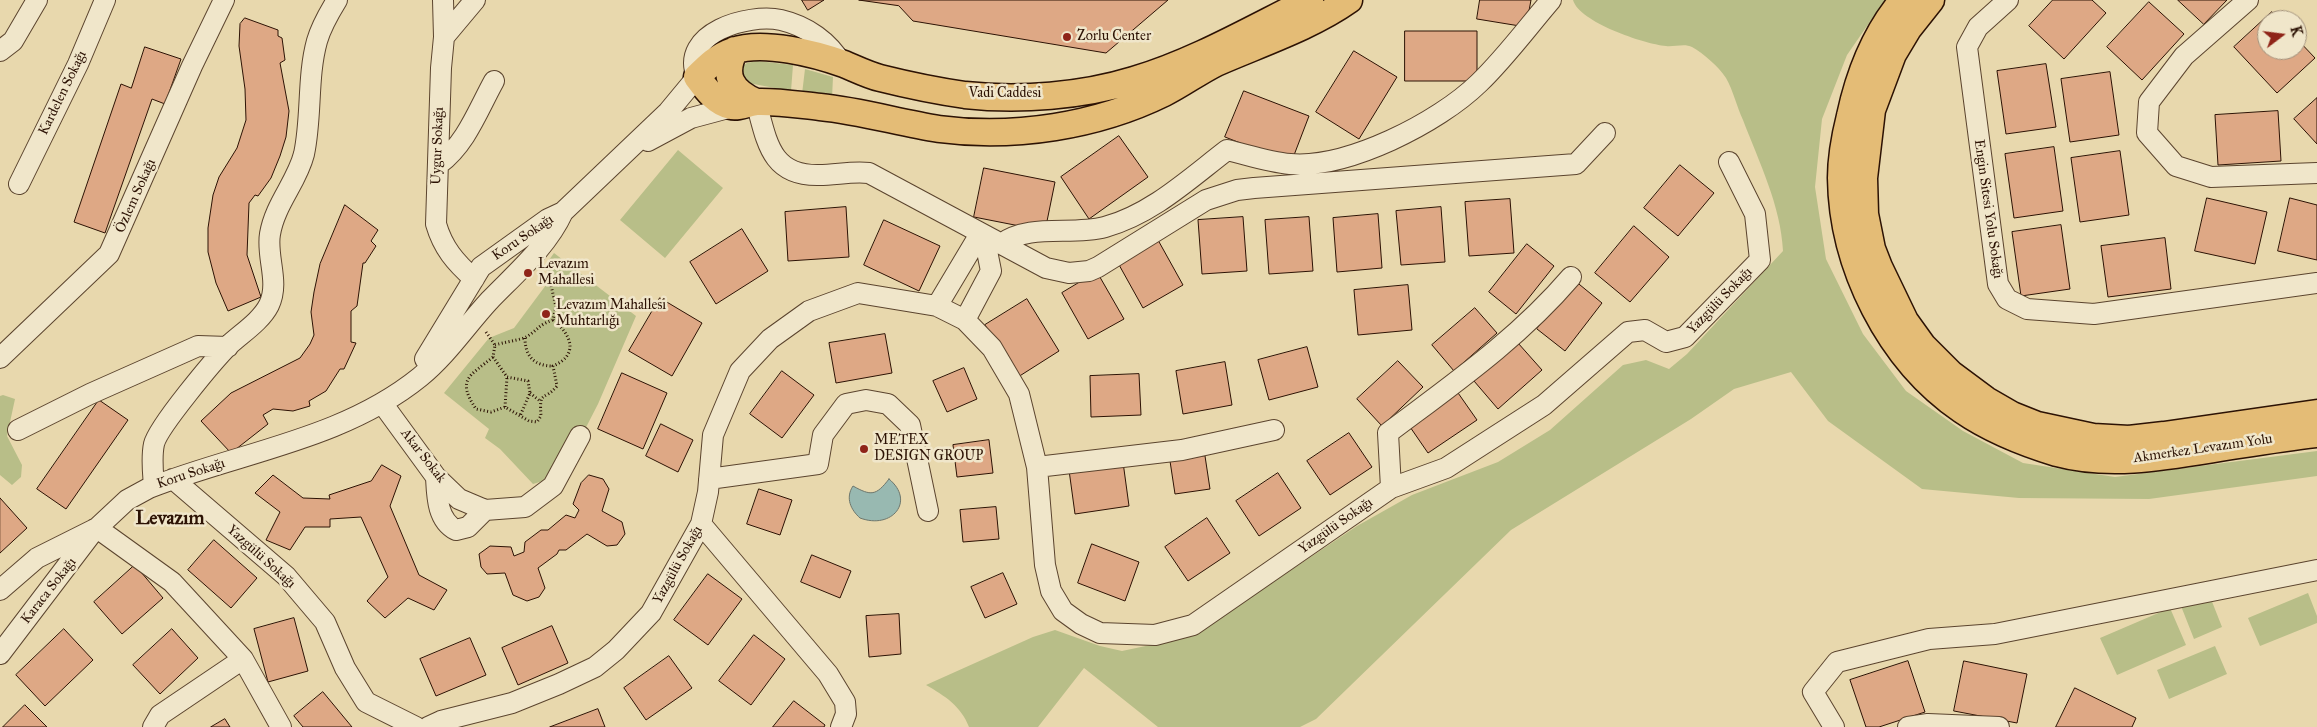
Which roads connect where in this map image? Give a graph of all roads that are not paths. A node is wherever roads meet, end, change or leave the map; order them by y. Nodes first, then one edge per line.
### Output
1 (38, 0) edge
2 (105, 0) edge
3 (224, 0) edge
4 (337, 0) edge
5 (443, 0) edge
6 (475, 0) edge
7 (1310, 0) edge
8 (1551, 0) edge
9 (1903, 0) edge
10 (1931, 0) edge
11 (2008, 0) edge
12 (2248, 0) edge
13 (1350, 1) edge
14 (444, 37) junction
15 (735, 50) junction
16 (0, 51) edge
17 (842, 64) junction
18 (697, 77) junction
19 (494, 81) dead end
20 (744, 105) junction
21 (1605, 133) dead end
22 (623, 156) junction
23 (1729, 162) dead end
24 (439, 164) junction
25 (2317, 172) edge
26 (18, 184) dead end
27 (563, 212) junction
28 (980, 234) junction
29 (1001, 244) junction
30 (492, 259) junction
31 (1571, 277) dead end
32 (510, 279) junction
33 (472, 281) junction
34 (2317, 283) edge
35 (485, 306) junction
36 (938, 306) junction
37 (964, 320) junction
38 (228, 347) junction
39 (0, 358) edge
40 (401, 391) junction
41 (382, 403) junction
42 (2317, 413) edge
43 (18, 430) dead end
44 (1274, 430) dead end
45 (2317, 434) edge
46 (580, 436) dead end
47 (1037, 468) junction
48 (436, 477) junction
49 (709, 479) junction
50 (163, 483) junction
51 (1391, 488) junction
52 (486, 510) junction
53 (928, 511) dead end
54 (701, 524) junction
55 (97, 528) junction
56 (2317, 570) edge
57 (0, 590) edge
58 (0, 654) edge
59 (243, 659) junction
60 (154, 727) edge
61 (281, 727) edge
62 (416, 727) edge
63 (428, 727) edge
64 (841, 727) edge
65 (1834, 727) edge
66 (1908, 727) edge
67 (1999, 727) edge

1 - 16 street
2 - 26 street, Kardelen Sokağı
3 - 39 street, Özlem Sokağı
4 - 38 street
5 - 14 street, Uygur Sokağı
6 - 14 street
7 - 17 main road, Vadi Caddesi
8 - 29 street
9 - 45 main road, Akmerkez Levazım Yolu
10 - 42 main road, Akmerkez Levazım Yolu
11 - 34 street, Engin Sitesi Yolu Sokağı
12 - 25 street
13 - 20 main road
14 - 24 street, Uygur Sokağı
15 - 17 main road, Vadi Caddesi
15 - 18 main road, Vadi Caddesi
15 - 20 main road
17 - 18 street
18 - 20 main road
18 - 22 street, Koru Sokağı
19 - 24 street
20 - 22 street, Koru Sokağı
20 - 28 street
21 - 29 street
22 - 27 street, Koru Sokağı
23 - 51 street, Yazgülü Sokağı
24 - 33 street, Uygur Sokağı
27 - 30 street, Koru Sokağı
27 - 32 street, Koru Sokağı
28 - 29 street
28 - 36 street
28 - 37 street
30 - 32 street
30 - 33 street, Koru Sokağı
31 - 51 street
32 - 35 street, Koru Sokağı
33 - 35 street, Uygur Sokağı
33 - 40 street, Koru Sokağı
35 - 40 street, Koru Sokağı
36 - 37 street, Yazgülü Sokağı
36 - 49 street, Yazgülü Sokağı
37 - 47 street, Yazgülü Sokağı
38 - 43 street
38 - 50 street
40 - 41 street, Koru Sokağı
41 - 48 street, Akar Sokak
41 - 50 street, Koru Sokağı
44 - 47 street
46 - 52 street, Akar Sokak
47 - 51 street, Yazgülü Sokağı
48 - 52 street, Akar Sokak
48 - 52 street
49 - 53 street
49 - 54 street, Yazgülü Sokağı
50 - 55 street, Koru Sokağı
50 - 62 street, Yazgülü Sokağı
54 - 63 street, Yazgülü Sokağı
54 - 64 street
55 - 57 street, Koru Sokağı
55 - 58 street, Karaca Sokağı
55 - 59 street
56 - 65 street
59 - 60 street
59 - 61 street
66 - 67 street

